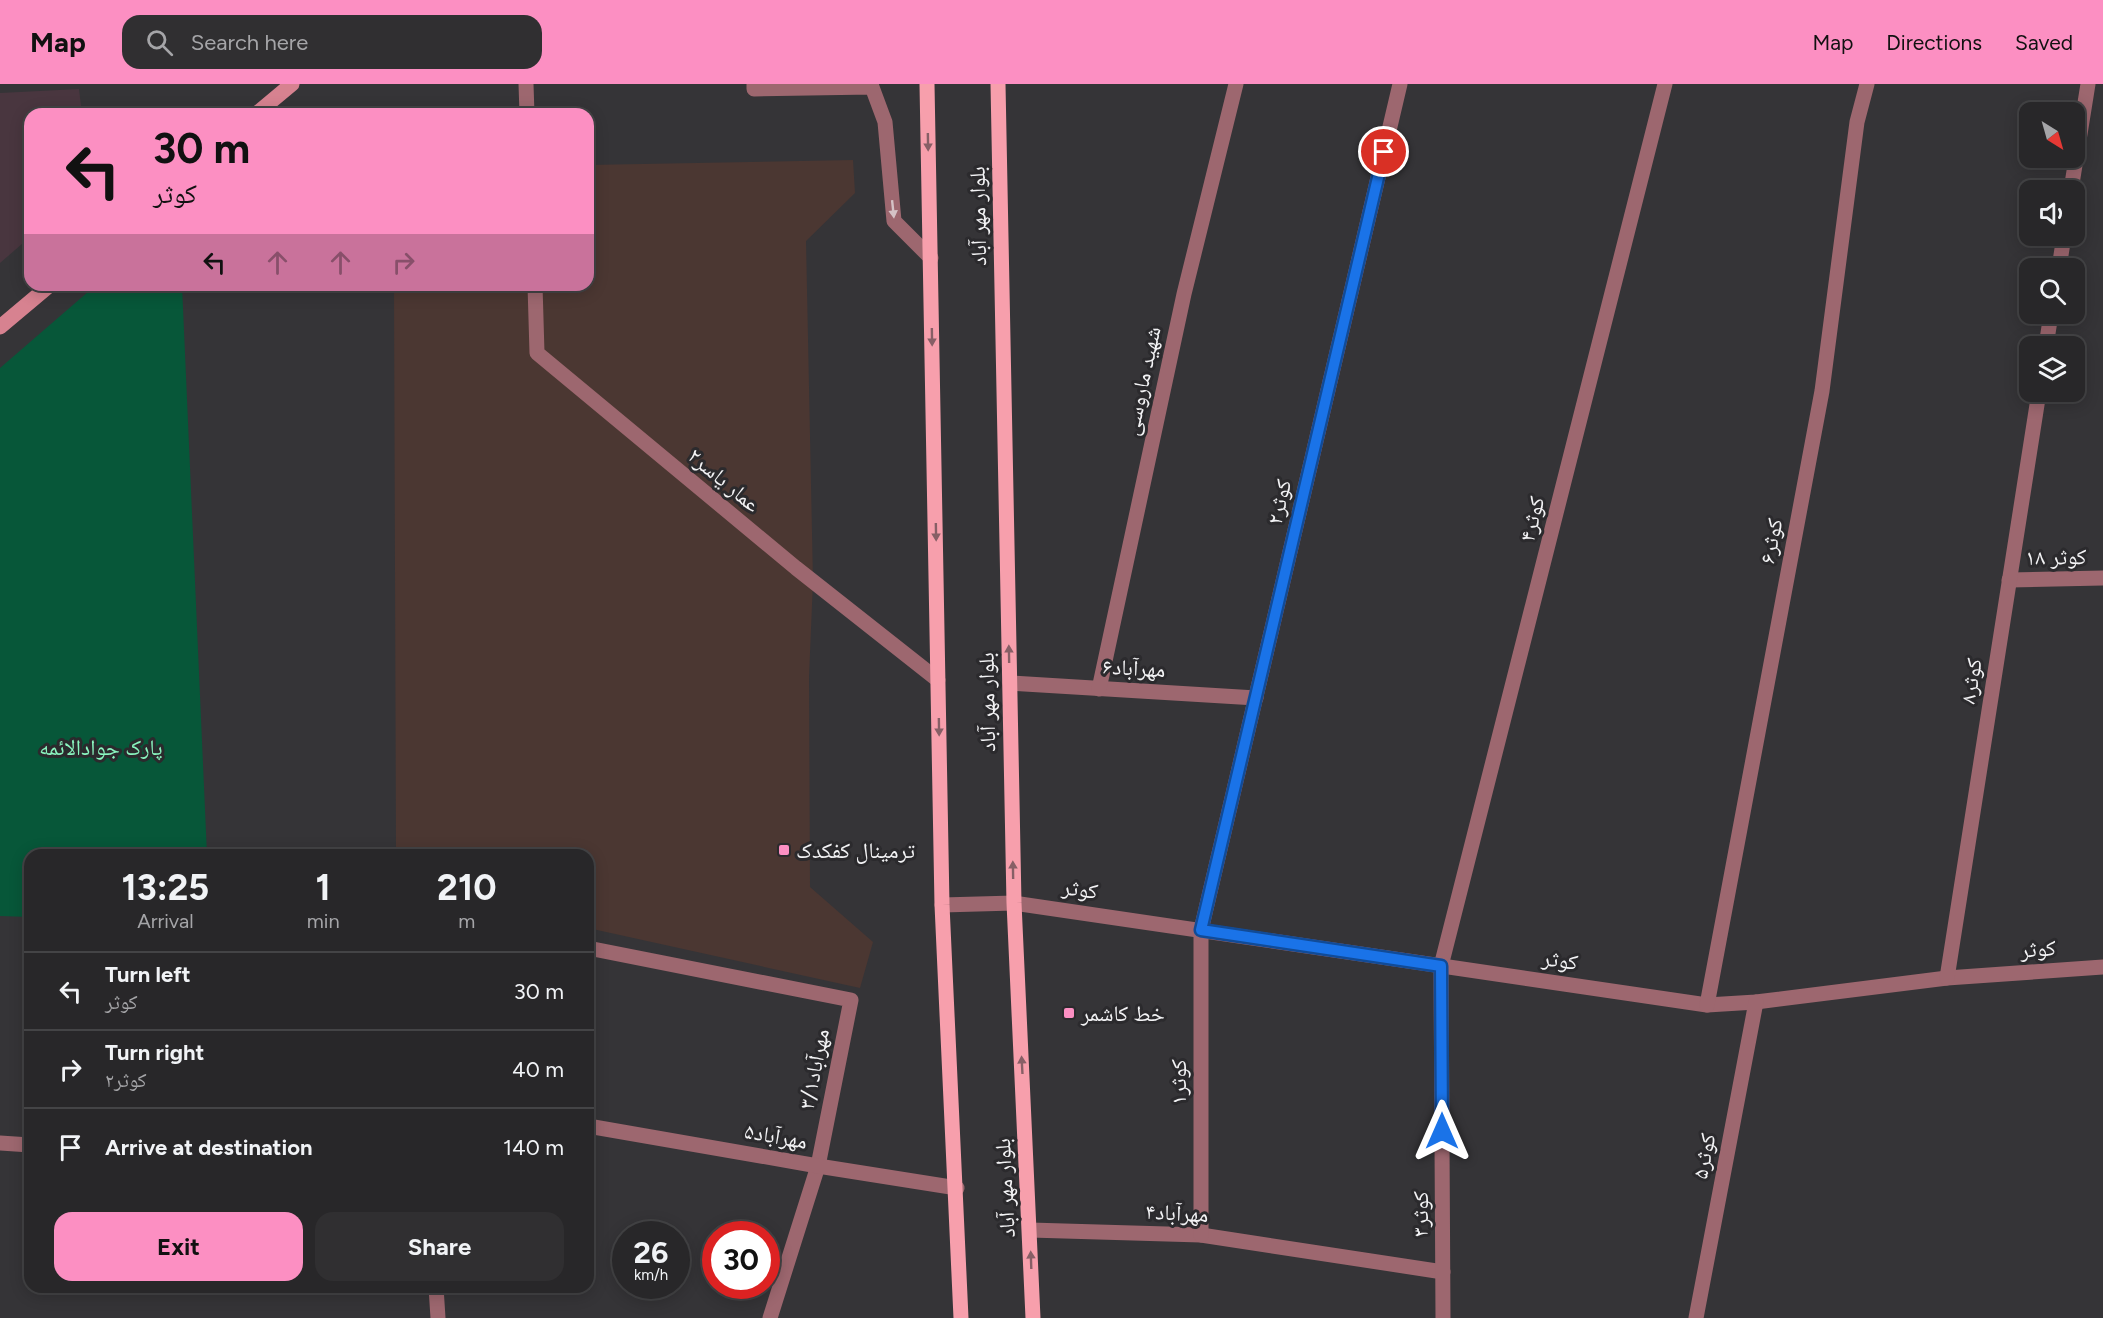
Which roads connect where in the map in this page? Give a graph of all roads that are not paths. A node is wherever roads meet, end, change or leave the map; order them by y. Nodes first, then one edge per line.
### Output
1 (292, 84) edge
2 (526, 84) edge
3 (754, 84) edge
4 (927, 84) edge
5 (998, 84) edge
6 (1236, 84) edge
7 (1400, 84) edge
8 (1665, 84) edge
9 (1867, 84) edge
10 (2088, 84) edge
11 (790, 86) edge
12 (822, 86) edge
13 (850, 86) edge
14 (263, 108) edge
15 (527, 108) edge
16 (2073, 180) edge
17 (931, 258) junction
18 (43, 291) edge
19 (535, 291) edge
20 (0, 327) edge
21 (2037, 402) edge
22 (2103, 578) edge
23 (2009, 580) junction
24 (938, 680) junction
25 (1010, 683) junction
26 (1099, 689) junction
27 (1256, 698) junction
28 (1014, 903) junction
29 (942, 905) junction
30 (1201, 930) junction
31 (594, 949) edge
32 (1441, 966) junction
33 (2103, 967) edge
34 (1947, 978) junction
35 (1756, 1002) junction
36 (1707, 1005) junction
37 (594, 1127) edge
38 (0, 1143) edge
39 (24, 1145) edge
40 (818, 1166) junction
41 (957, 1188) junction
42 (1030, 1230) junction
43 (1201, 1235) junction
44 (1443, 1272) junction
45 (436, 1293) edge
46 (438, 1318) edge
47 (770, 1318) edge
48 (961, 1318) edge
49 (1033, 1318) edge
50 (1443, 1318) edge
51 (1696, 1318) edge

1 - 14 street
2 - 15 street
3 - 11 street
4 -> 17 main road
25 -> 5 main road, بلوار مهر آباد
6 - 26 street, شهید ماروسی
7 - 27 street, کوثر۲
8 - 32 street, کوثر۴
9 - 36 street, کوثر۶
10 - 16 street
11 - 12 street
12 - 13 street
13 -> 17 street
17 -> 24 main road
18 - 20 street
19 - 24 street, عمار یاسر۲
21 - 23 street, کوثر۸
22 - 23 street, کوثر ۱۸
23 - 34 street, کوثر۸
24 -> 29 main road
25 - 26 street, مهرآباد۶
28 -> 25 main road, بلوار مهر آباد
26 - 27 street, مهرآباد۶
27 - 30 street, کوثر۲
28 - 29 street, کوثر
28 - 30 street, کوثر
42 -> 28 main road, بلوار مهر آباد
29 - 41 main road
30 - 32 street, کوثر
30 - 43 street, کوثر۱
31 - 40 street, مهرآباد۳/۱
32 - 36 street, کوثر
32 - 44 street, کوثر۳
33 - 34 street, کوثر
34 - 35 street, کوثر
35 - 36 street, کوثر
35 - 51 street, کوثر۵
37 - 40 street, مهرآباد۵
38 - 39 street
40 - 41 street, مهرآباد۵
40 - 47 street, مهرآباد۳/۱
41 - 48 main road
42 - 43 street, مهرآباد۴
49 -> 42 main road, بلوار مهر آباد
43 - 44 street, مهرآباد۴
44 - 50 street, کوثر۳
45 - 46 street

